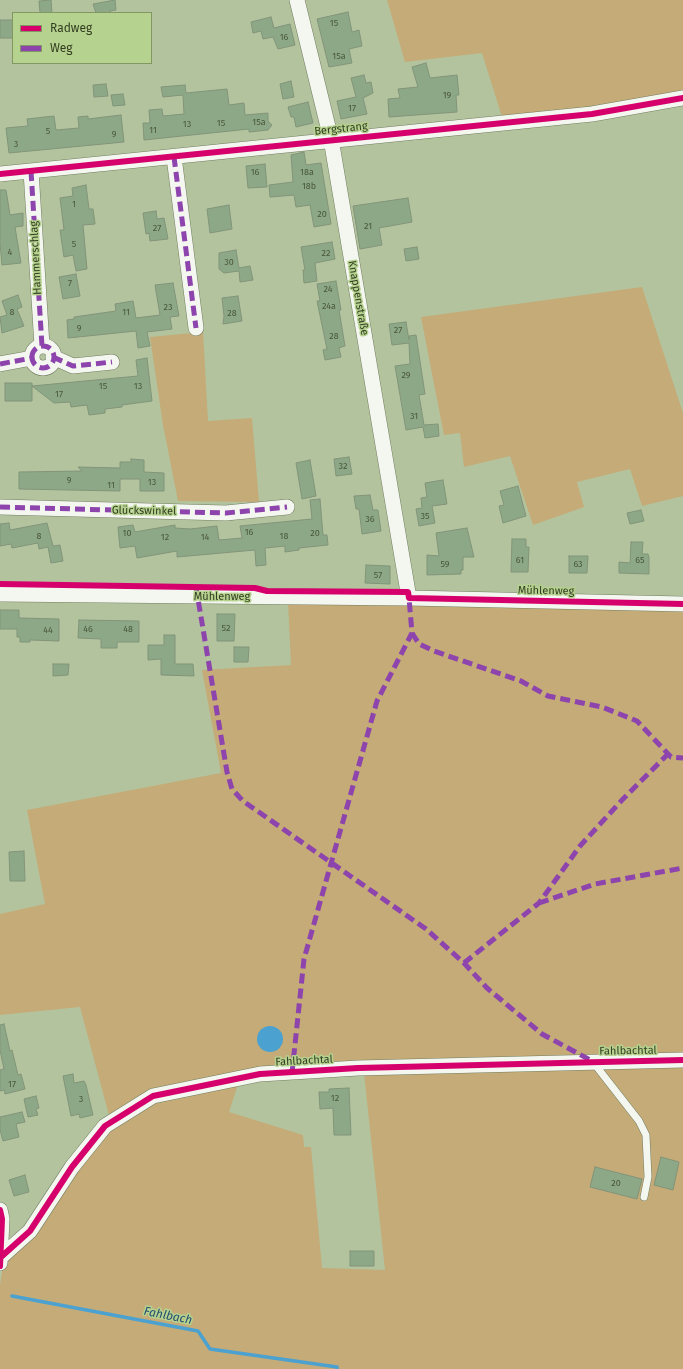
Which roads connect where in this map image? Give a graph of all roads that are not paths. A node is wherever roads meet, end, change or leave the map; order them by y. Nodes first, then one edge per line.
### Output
1 (297, 0) edge
2 (683, 98) edge
3 (331, 140) junction
4 (174, 157) junction
5 (31, 171) junction
6 (0, 174) edge
7 (196, 328) dead end
8 (42, 346) junction
9 (53, 357) junction
10 (32, 358) junction
11 (112, 362) dead end
12 (0, 364) edge
13 (0, 507) edge
14 (288, 507) dead end
15 (0, 594) edge
16 (409, 598) junction
17 (683, 604) edge
18 (683, 1060) edge
19 (593, 1062) junction
20 (644, 1197) dead end
21 (0, 1210) edge
22 (1, 1261) edge

1 - 3 street, Knappenstraße
2 - 3 street, Bergstrang
3 - 4 street, Bergstrang
3 - 16 street, Knappenstraße
4 - 5 street, Bergstrang
4 - 7 street
5 - 6 street, Bergstrang
5 - 8 street, Hammerschlag
8 - 9 street
8 - 10 street
9 - 10 street
9 - 11 street
10 - 12 street
13 - 14 street, Glückswinkel
15 - 16 street, Mühlenweg
16 - 17 street, Mühlenweg
18 - 19 street, Fahlbachtal
19 - 20 lane
19 - 22 street, Fahlbachtal
21 - 22 street

